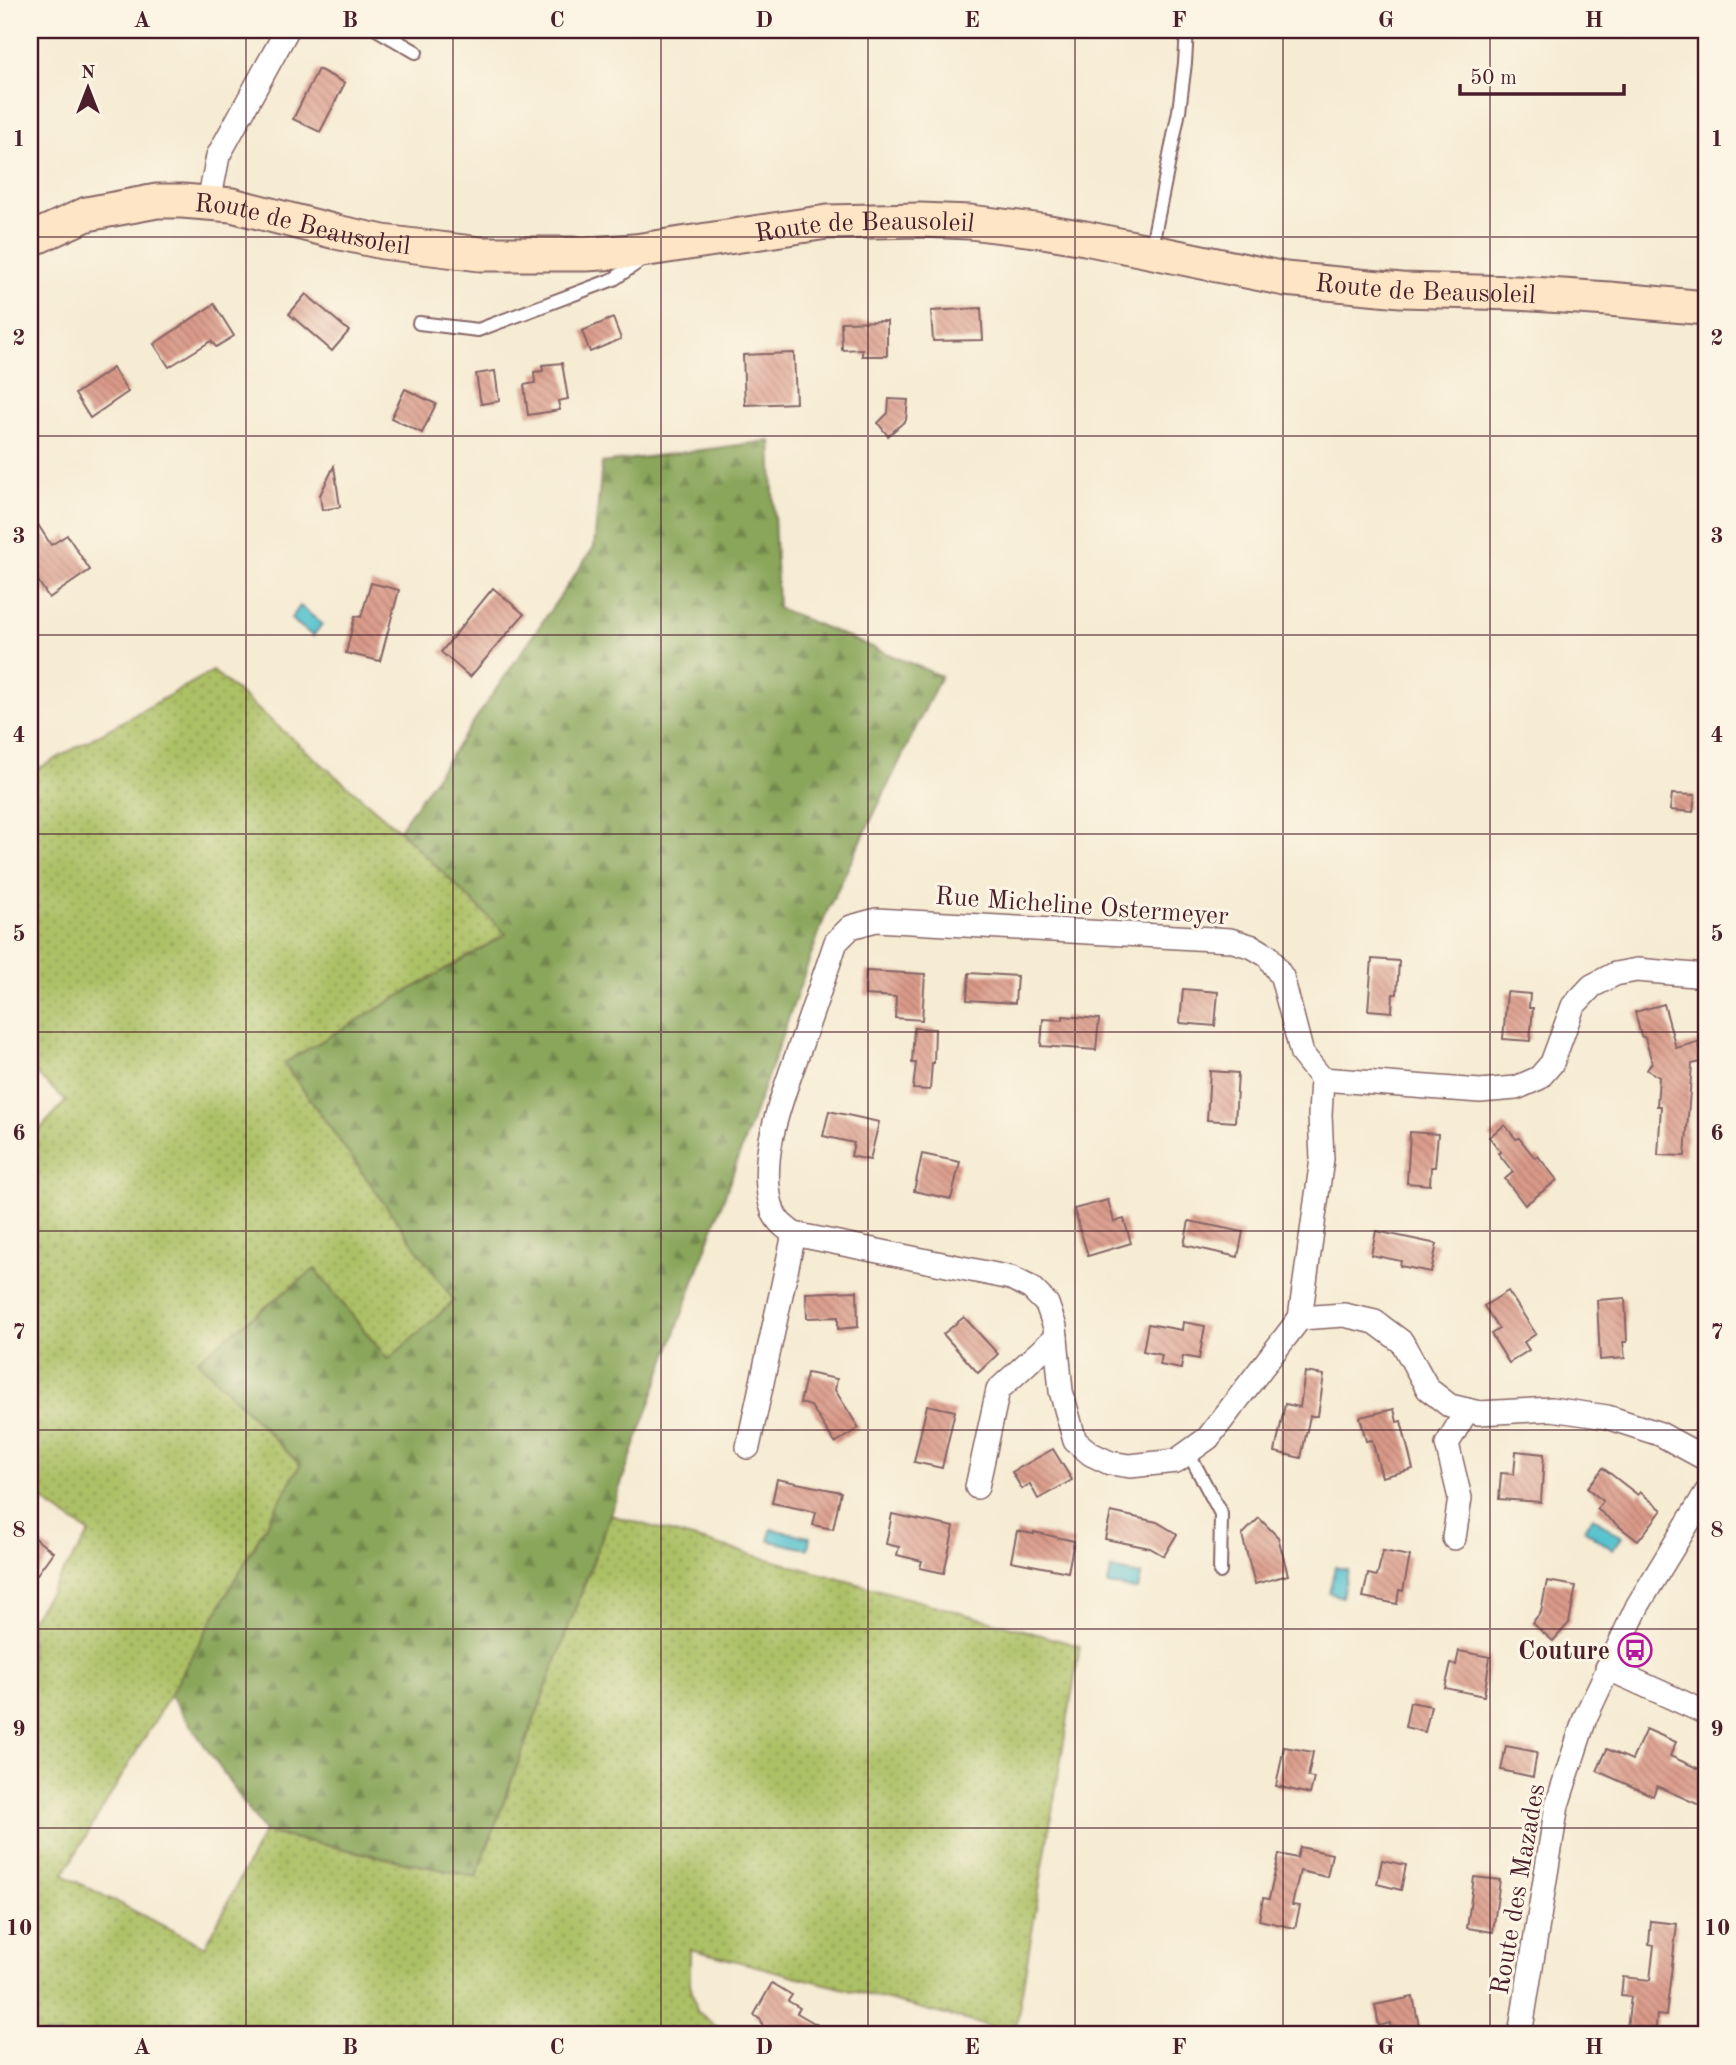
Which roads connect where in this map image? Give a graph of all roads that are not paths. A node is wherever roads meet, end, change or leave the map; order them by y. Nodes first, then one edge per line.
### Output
1 (287, 30) edge
2 (378, 30) edge
3 (1187, 30) edge
4 (416, 52) dead end
5 (209, 202) junction
6 (30, 240) edge
7 (635, 251) junction
8 (1150, 251) junction
9 (1706, 308) edge
10 (419, 323) dead end
11 (1706, 976) edge
12 (1322, 1079) junction
13 (794, 1234) junction
14 (1300, 1318) junction
15 (1056, 1337) junction
16 (1467, 1410) junction
17 (748, 1447) dead end
18 (1188, 1452) junction
19 (1706, 1459) edge
20 (976, 1487) dead end
21 (1706, 1493) edge
22 (1454, 1538) dead end
23 (1220, 1572) dead end
24 (1607, 1668) junction
25 (1706, 1713) edge
26 (1521, 2035) edge

1 - 5 street
2 - 4 lane
3 - 8 lane
5 - 6 main road, Route de Beausoleil
5 - 7 main road, Route de Beausoleil
7 - 8 main road, Route de Beausoleil
7 - 10 lane
8 - 9 main road, Route de Beausoleil
11 - 12 street
12 - 13 street, Rue Micheline Ostermeyer
12 - 14 street
13 - 15 street
13 - 17 street
14 - 16 street
14 - 18 street
15 - 18 street
15 - 20 street
16 - 19 street
16 - 22 street
18 - 23 lane
21 - 24 street, Route des Mazades
24 - 25 street
24 - 26 street, Route des Mazades

